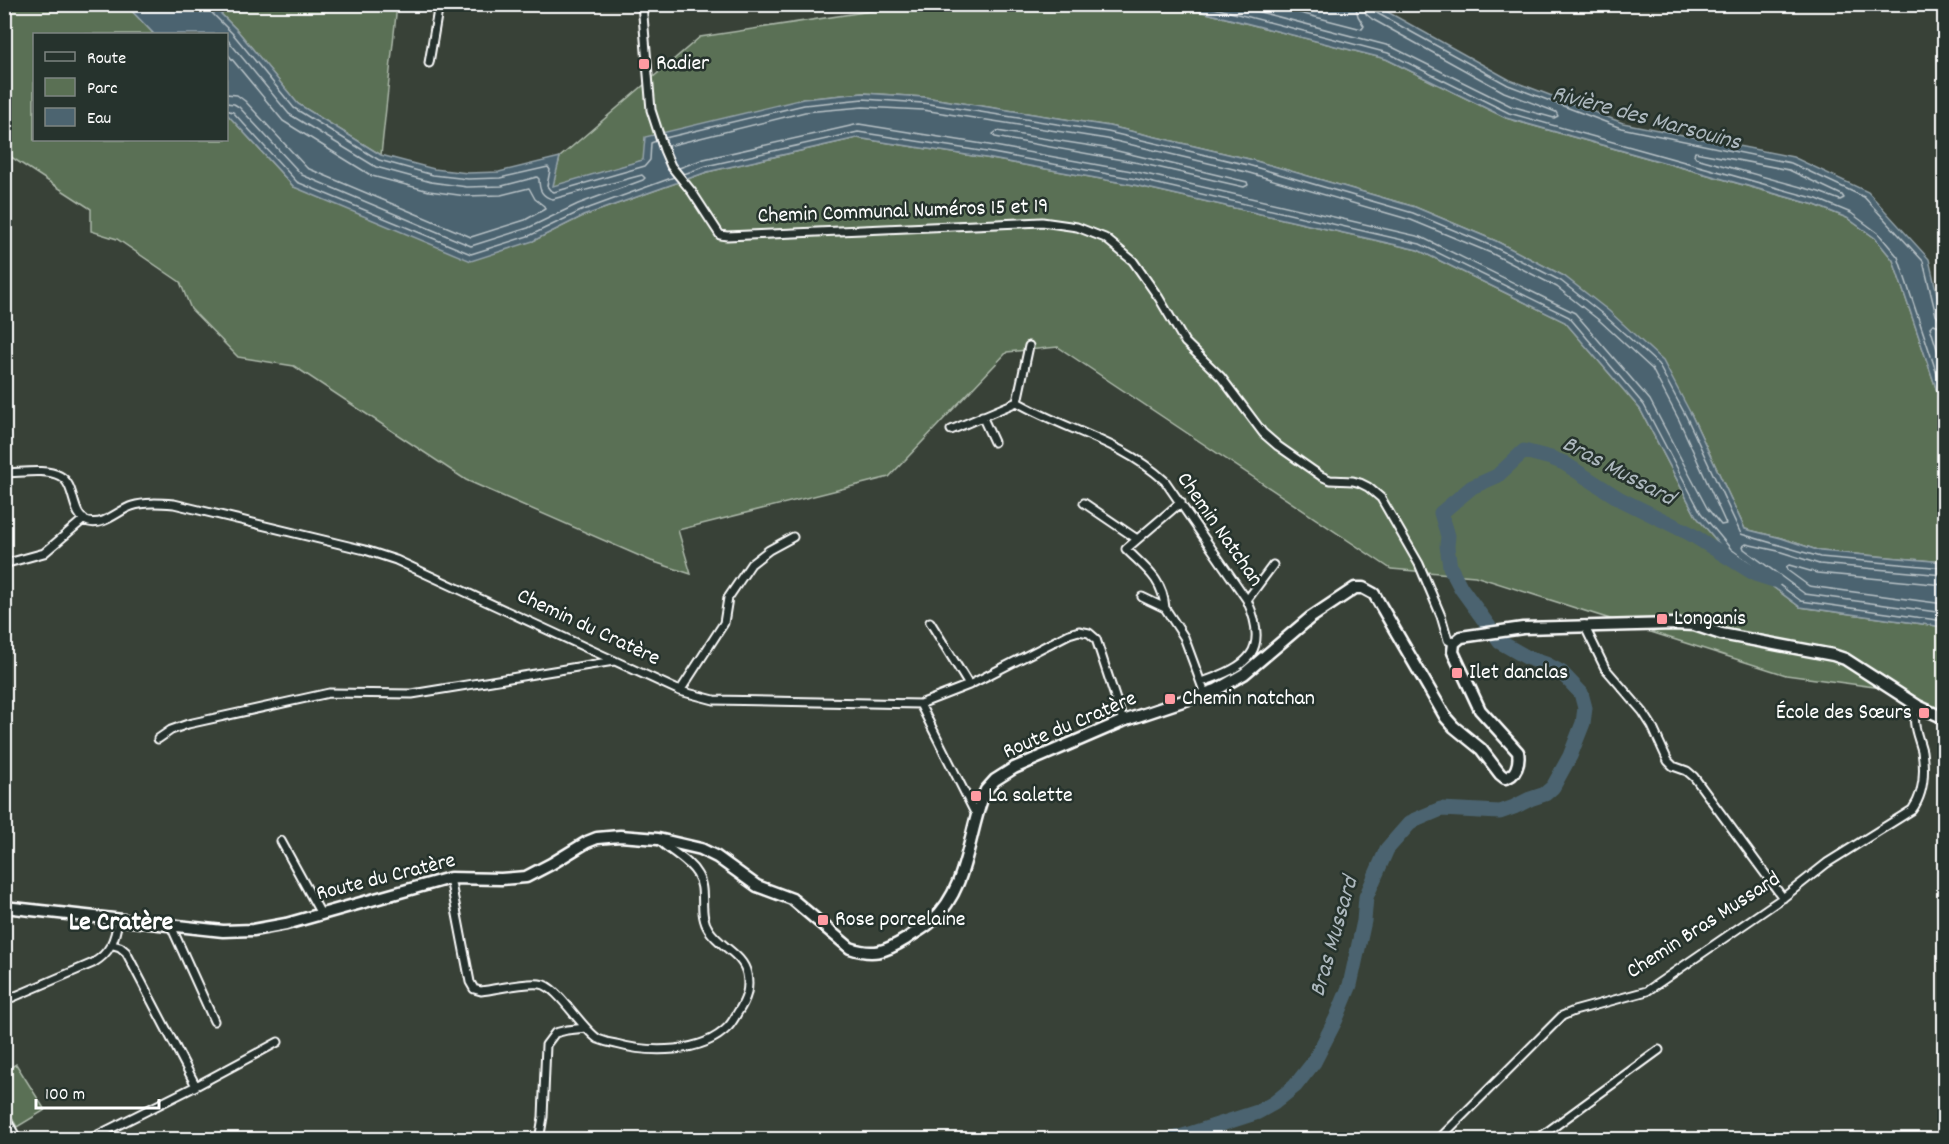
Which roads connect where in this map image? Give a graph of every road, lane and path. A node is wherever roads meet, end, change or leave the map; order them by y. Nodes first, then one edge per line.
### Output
1 (439, 4) edge
2 (642, 4) edge
3 (429, 63) dead end
4 (1029, 346) dead end
5 (1017, 402) junction
6 (982, 416) junction
7 (951, 430) dead end
8 (994, 442) dead end
9 (4, 473) edge
10 (1181, 502) junction
11 (1084, 503) dead end
12 (84, 519) junction
13 (793, 537) dead end
14 (1137, 539) junction
15 (4, 564) edge
16 (1273, 565) dead end
17 (1142, 597) dead end
18 (1247, 600) junction
19 (1165, 608) junction
20 (930, 622) dead end
21 (1584, 626) junction
22 (1454, 643) junction
23 (615, 660) junction
24 (1202, 682) junction
25 (969, 685) junction
26 (680, 691) junction
27 (1205, 694) junction
28 (920, 704) junction
29 (1918, 706) junction
30 (1944, 718) edge
31 (1123, 721) junction
32 (158, 739) dead end
33 (977, 812) junction
34 (658, 839) junction
35 (281, 841) dead end
36 (450, 878) junction
37 (1783, 898) junction
38 (4, 907) edge
39 (321, 914) junction
40 (118, 920) junction
41 (171, 926) junction
42 (112, 945) junction
43 (4, 1001) edge
44 (214, 1021) dead end
45 (586, 1028) junction
46 (278, 1042) dead end
47 (1659, 1050) dead end
48 (196, 1086) junction
49 (4, 1116) edge
50 (18, 1140) edge
51 (88, 1140) edge
52 (538, 1140) edge
53 (1438, 1140) edge
54 (1536, 1140) edge

1 - 3 street
2 - 22 street, Chemin Communal Numéros 15 et 19
4 - 5 street
5 - 6 street
5 - 10 street, Chemin Natchan
6 - 7 street
6 - 8 street
9 - 12 street
10 - 14 street
10 - 18 street, Chemin Natchan
11 - 14 street
12 - 15 street
12 - 23 street, Chemin du Cratère
13 - 26 street
14 - 19 street
16 - 18 street
17 - 19 street
18 - 24 street, Chemin Natchan
19 - 24 street
20 - 25 street
21 - 22 street
21 - 29 street
21 - 37 street
22 - 27 street, Route du Cratère
23 - 26 street, Chemin du Cratère
23 - 32 street
24 - 27 street
25 - 28 street, Chemin du Cratère
25 - 31 street, Chemin du Cratère
26 - 28 street, Chemin du Cratère
27 - 31 street, Route du Cratère
28 - 33 street
29 - 30 street
29 - 37 street, Chemin Bras Mussard
31 - 33 street, Route du Cratère
33 - 34 street, Route du Cratère
34 - 36 street, Route du Cratère
34 - 45 street
35 - 39 street
36 - 39 street, Route du Cratère
36 - 45 street
37 - 53 street, Chemin Bras Mussard
38 - 40 street, Route du Cratère
39 - 41 street, Route du Cratère
40 - 41 street, Route du Cratère
40 - 42 street
41 - 44 street
42 - 43 street
42 - 48 street
45 - 52 street
46 - 48 street
47 - 54 street
48 - 51 street
49 - 50 street

